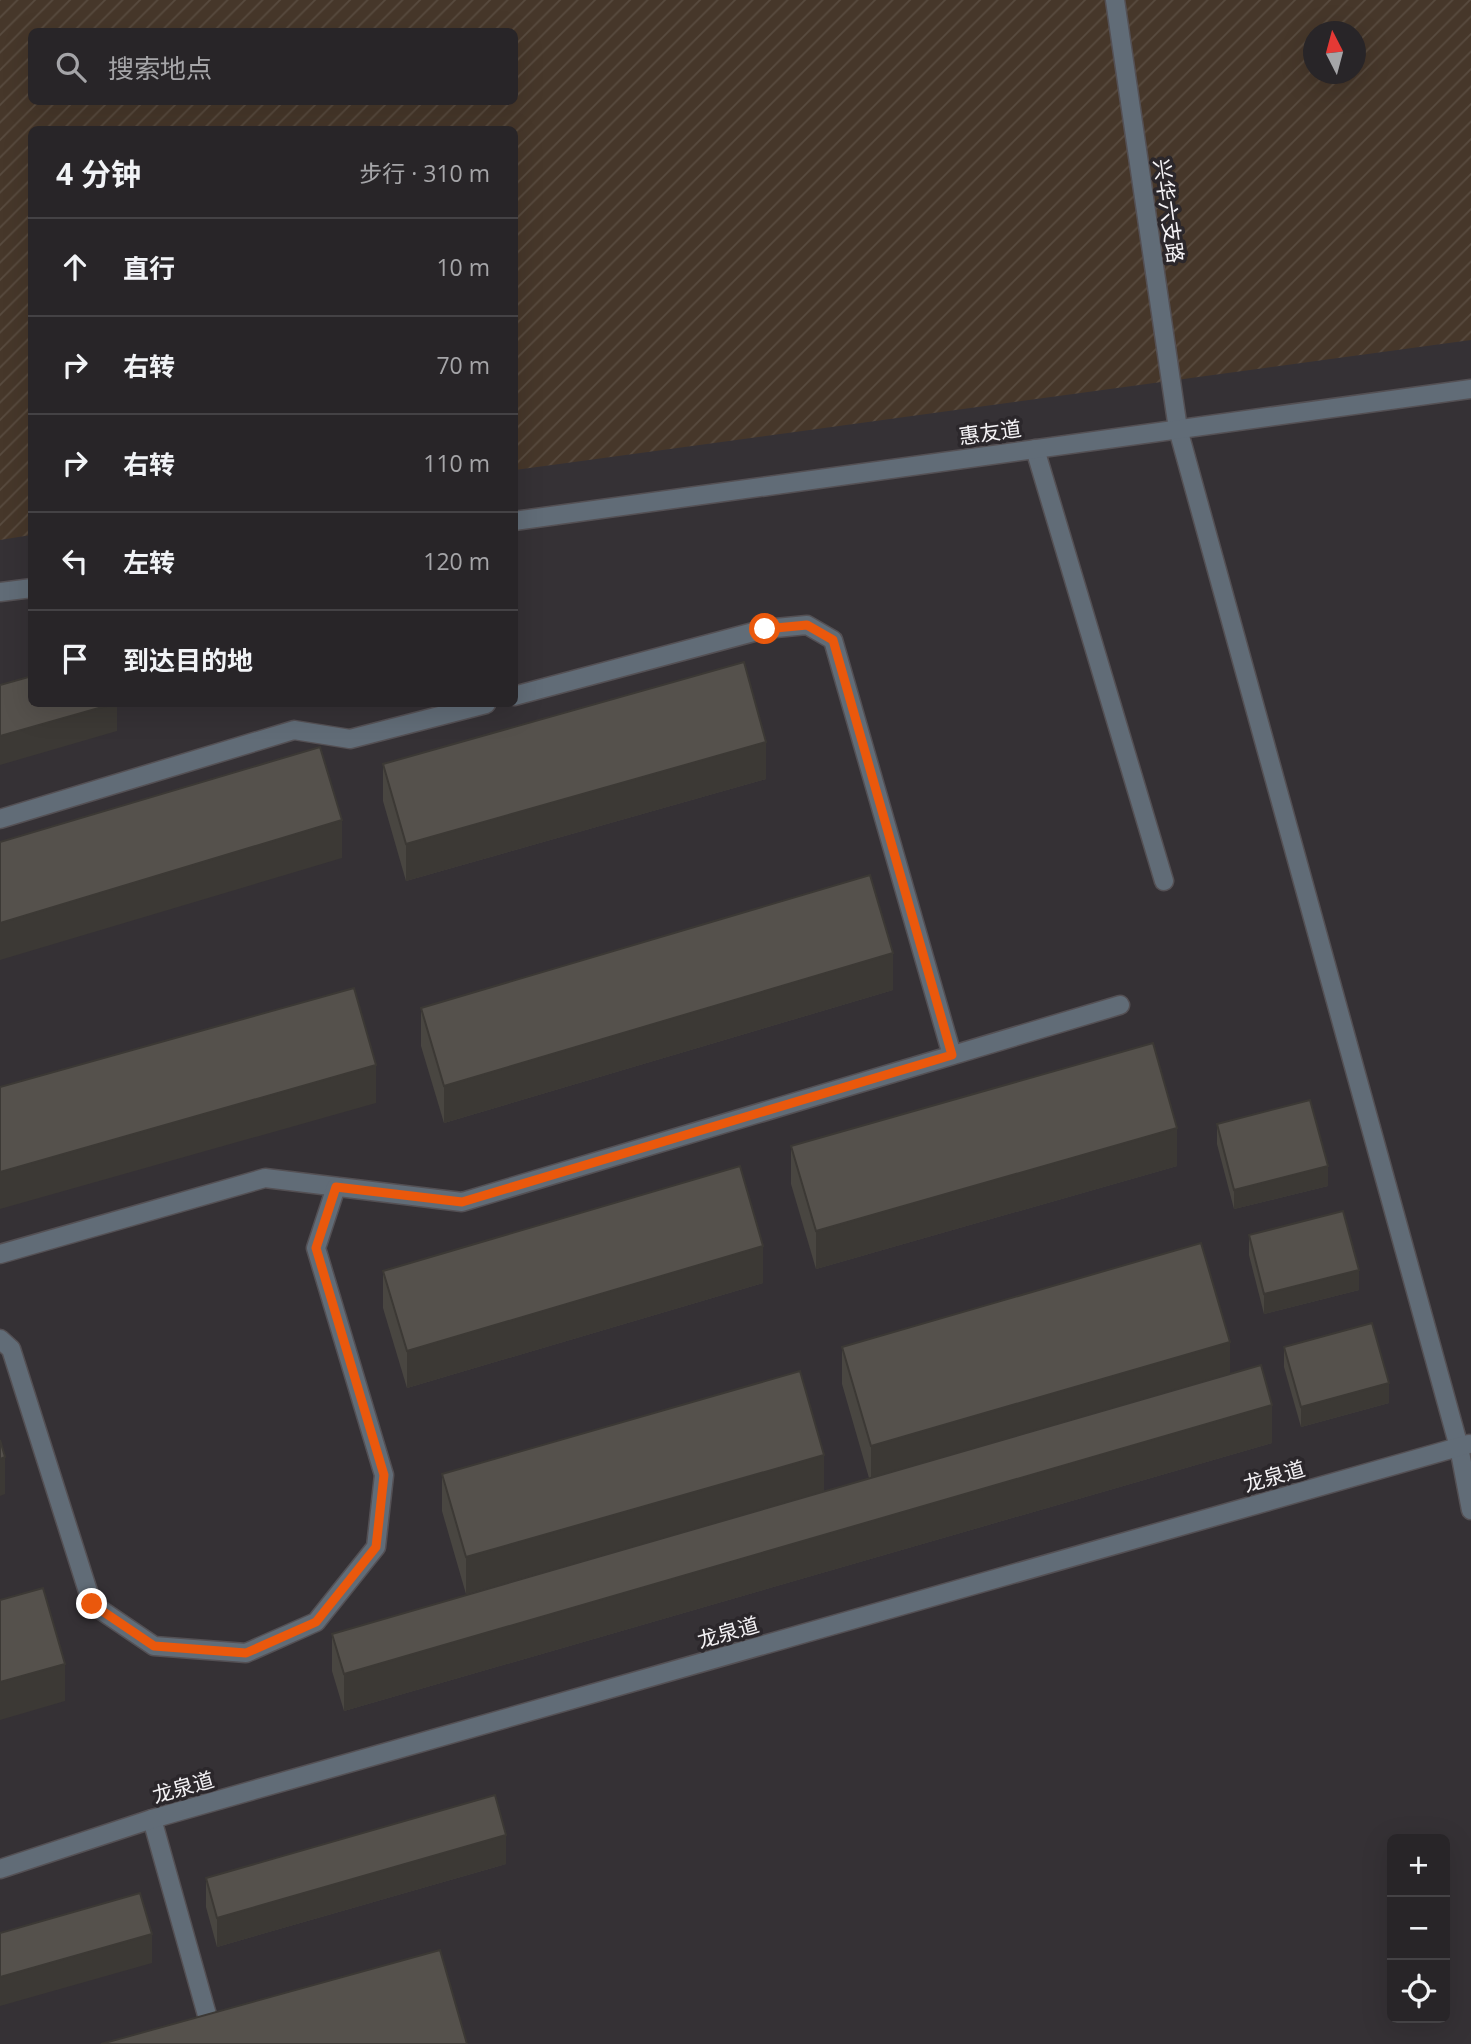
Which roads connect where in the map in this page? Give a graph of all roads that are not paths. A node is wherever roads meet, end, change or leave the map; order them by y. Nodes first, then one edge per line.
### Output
1 (1115, 0) edge
2 (1471, 388) edge
3 (1178, 429) junction
4 (1035, 449) junction
5 (518, 520) edge
6 (28, 588) edge
7 (0, 592) edge
8 (518, 695) edge
9 (475, 707) edge
10 (0, 819) edge
11 (1164, 881) dead end
12 (1120, 1005) dead end
13 (952, 1055) junction
14 (336, 1187) junction
15 (0, 1254) edge
16 (0, 1339) edge
17 (1465, 1445) edge
18 (1471, 1510) edge
19 (152, 1819) junction
20 (0, 1869) edge
21 (207, 2015) edge

1 - 3 street, 兴华六支路
2 - 3 street, 惠友道
3 - 4 street, 惠友道
3 - 17 street, 兴华六支路
4 - 5 street, 惠友道
4 - 11 street
6 - 7 street
8 - 13 street
9 - 10 street
12 - 13 street
13 - 14 street
14 - 15 street
14 - 16 street
17 - 18 street, 兴华六支路
17 - 19 street, 龙泉道
19 - 20 street, 龙泉道
19 - 21 street

